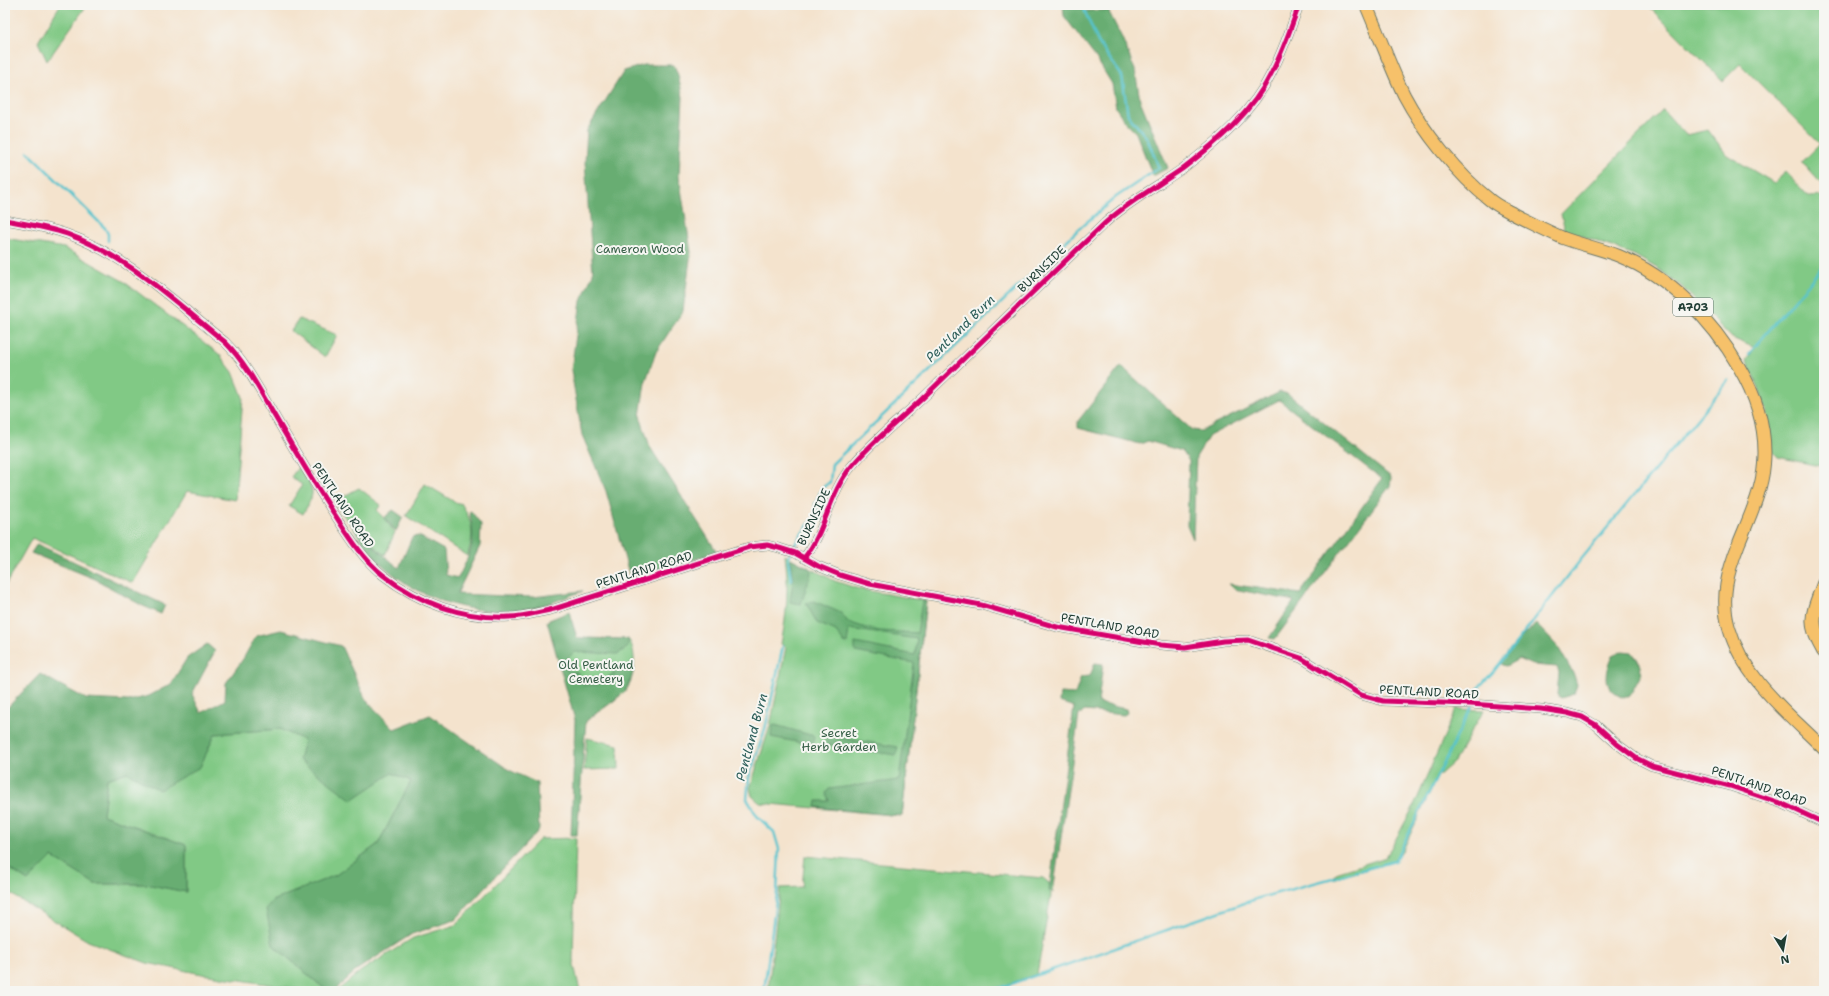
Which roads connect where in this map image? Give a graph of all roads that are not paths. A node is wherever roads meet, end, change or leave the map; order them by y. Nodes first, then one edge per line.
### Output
1 (1299, 5) edge
2 (1366, 5) edge
3 (5, 220) edge
4 (804, 558) junction
5 (1824, 584) edge
6 (1824, 651) edge
7 (1824, 749) edge
8 (1824, 823) edge

1 - 4 street, BURNSIDE
2 - 7 main road, A703
3 - 4 street, PENTLAND ROAD
4 - 8 street, PENTLAND ROAD
5 - 6 highway

